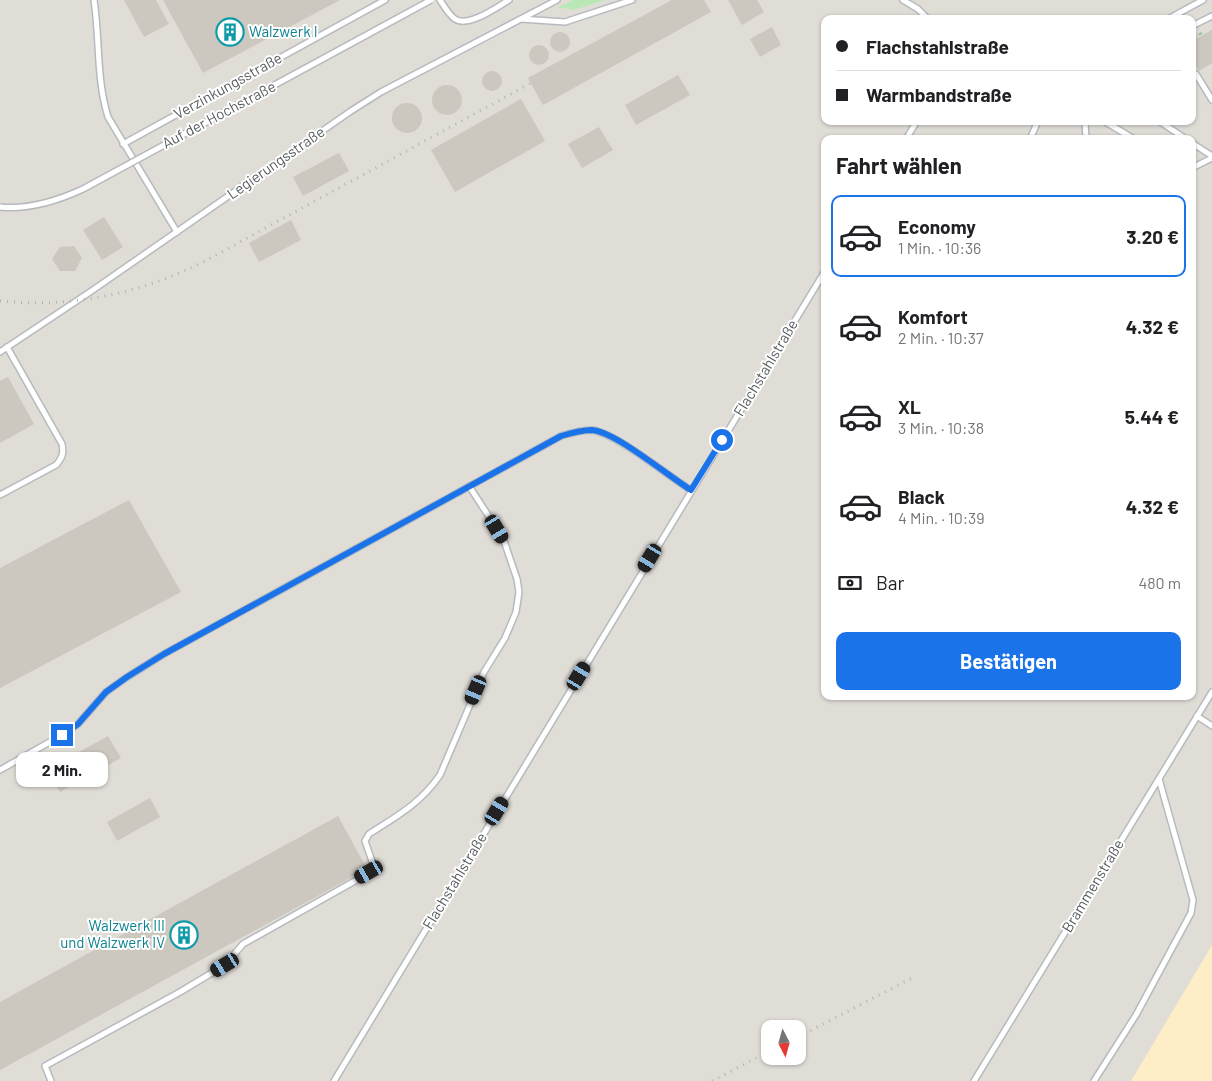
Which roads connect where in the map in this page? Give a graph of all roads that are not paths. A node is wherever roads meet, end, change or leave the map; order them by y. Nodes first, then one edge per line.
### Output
1 (94, 0) edge
2 (385, 0) edge
3 (431, 0) edge
4 (440, 0) edge
5 (509, 0) edge
6 (557, 0) edge
7 (632, 0) edge
8 (903, 0) edge
9 (1203, 0) edge
10 (924, 15) edge
11 (1175, 15) edge
12 (1212, 16) edge
13 (520, 19) junction
14 (1196, 24) edge
15 (1196, 74) edge
16 (1212, 100) edge
17 (1111, 125) edge
18 (1165, 125) edge
19 (1127, 135) edge
20 (1180, 135) edge
21 (123, 144) junction
22 (1196, 146) edge
23 (1212, 157) edge
24 (1196, 166) edge
25 (0, 206) edge
26 (177, 232) junction
27 (821, 278) edge
28 (7, 347) junction
29 (0, 352) edge
30 (469, 486) junction
31 (691, 490) junction
32 (0, 496) edge
33 (1212, 692) edge
34 (1197, 716) junction
35 (1212, 726) edge
36 (0, 770) edge
37 (1159, 779) junction
38 (51, 1081) edge
39 (334, 1081) edge
40 (974, 1081) edge
41 (1094, 1081) edge

1 - 21 lane
2 - 21 lane, Verzinkungsstraße
3 - 25 lane, Auf der Hochstraße, bridge
4 - 5 lane
6 - 13 lane, Legierungsstraße
7 - 13 lane
8 - 10 lane
9 - 11 lane
12 - 14 lane
13 - 26 lane, Legierungsstraße
15 - 16 lane
17 - 19 lane
18 - 20 lane
21 - 26 lane
22 - 23 lane
23 - 24 lane
26 - 28 lane, Legierungsstraße
27 - 31 lane, Flachstahlstraße
28 - 29 lane, Legierungsstraße
28 - 32 lane
30 - 31 lane
30 - 36 lane
30 - 38 lane
31 - 39 lane, Flachstahlstraße
33 - 34 lane, Brammenstraße
34 - 35 lane
34 - 37 lane, Brammenstraße
37 - 40 lane, Brammenstraße
37 - 41 lane

